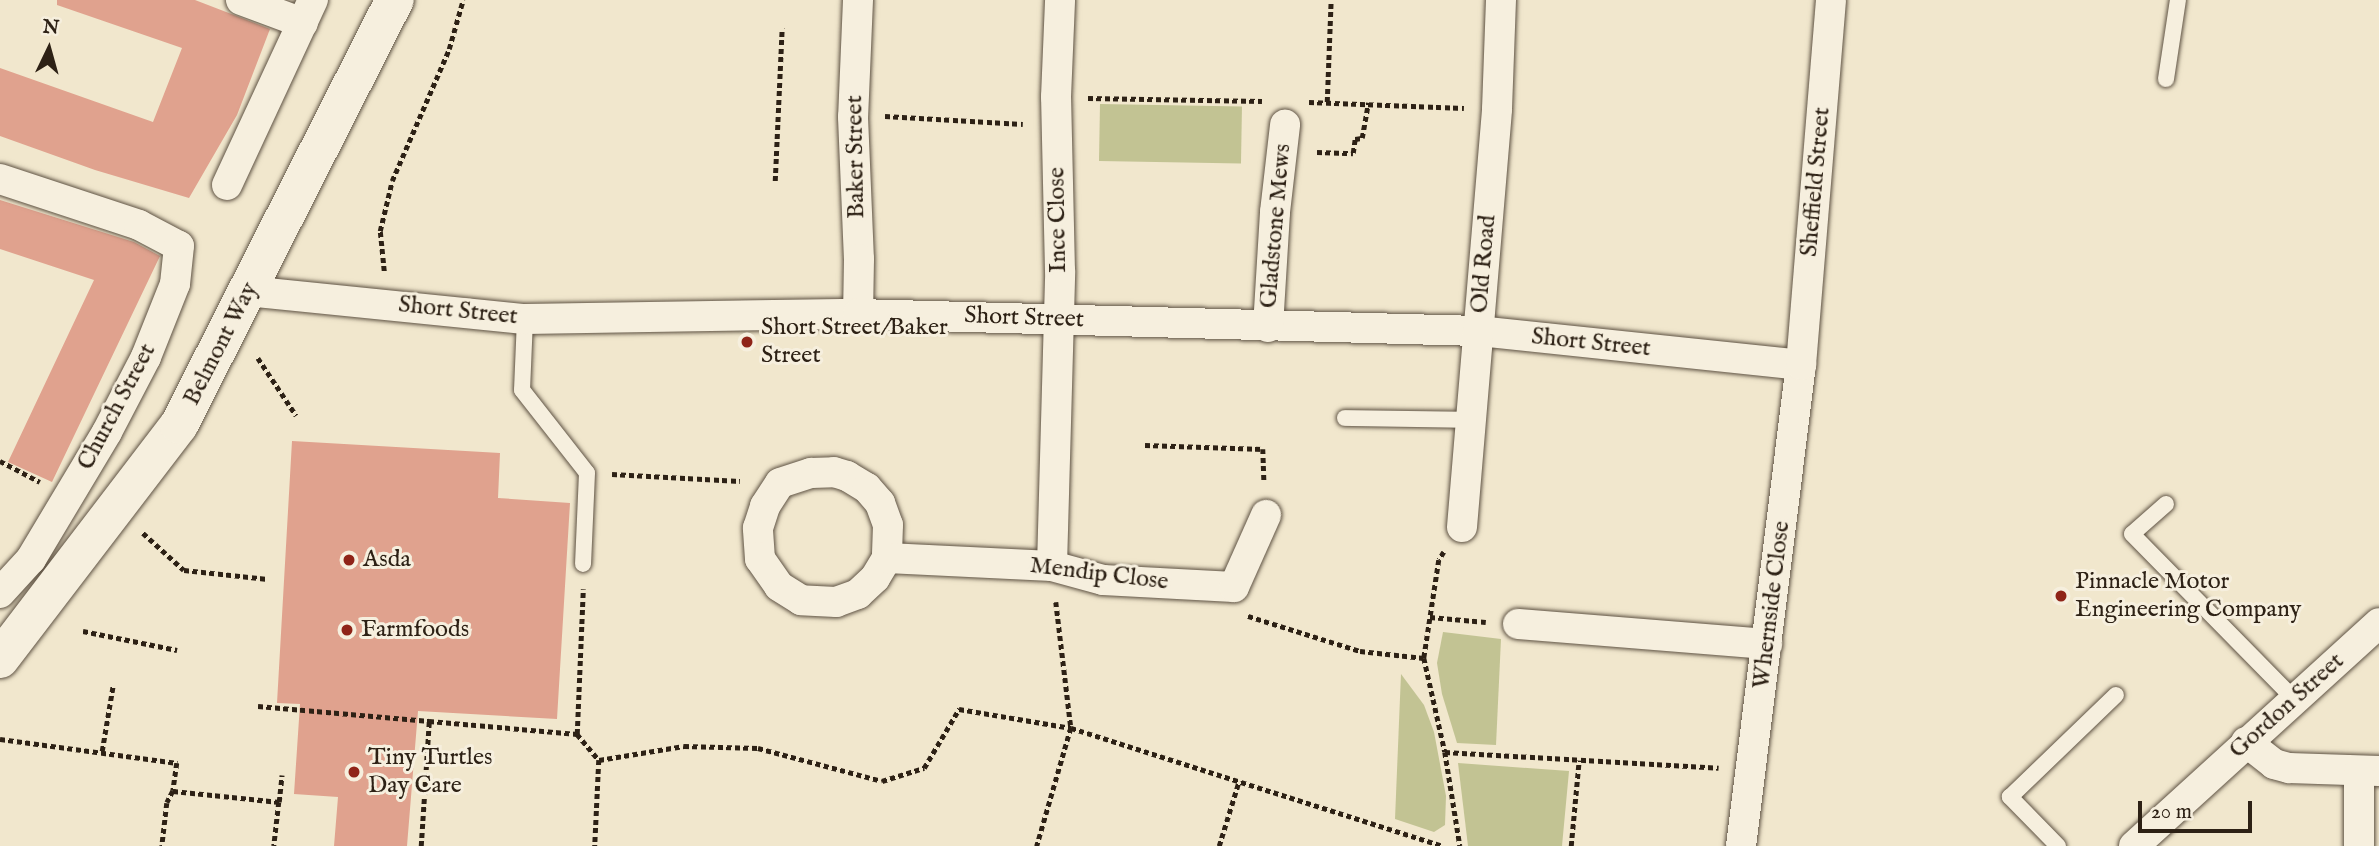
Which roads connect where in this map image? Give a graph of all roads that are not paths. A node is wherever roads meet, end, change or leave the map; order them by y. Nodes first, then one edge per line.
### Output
1 (241, 0) edge
2 (395, 0) edge
3 (858, 0) edge
4 (1060, 0) edge
5 (1501, 0) edge
6 (1831, 0) edge
7 (2178, 0) edge
8 (308, 11) edge
9 (2166, 79) dead end
10 (1284, 138) road end
11 (0, 179) edge
12 (227, 186) dead end
13 (240, 306) junction
14 (858, 314) junction
15 (525, 318) junction
16 (1057, 319) junction
17 (1268, 327) junction
18 (1478, 331) junction
19 (1801, 365) junction
20 (1345, 418) dead end
21 (1472, 421) junction
22 (2166, 504) dead end
23 (1266, 515) road end
24 (1462, 527) road end
25 (887, 558) junction
26 (583, 564) road end
27 (1052, 566) junction
28 (1, 593) edge
29 (2379, 623) edge
30 (1518, 624) road end
31 (1767, 644) junction
32 (0, 659) edge
33 (2116, 695) dead end
34 (2294, 699) junction
35 (2246, 742) junction
36 (2369, 771) edge
37 (1741, 846) edge
38 (2058, 846) edge
39 (2134, 846) edge
40 (2359, 846) edge

1 - 8 street
2 - 13 street, Belmont Way
3 - 14 street, Baker Street
4 - 16 street, Ince Close
5 - 18 street, Old Road
6 - 19 street, Sheffield Street
7 - 9 lane
8 - 12 street
10 - 17 street, Gladstone Mews
11 - 28 street, Church Street
13 - 15 street, Short Street
13 - 32 street, Belmont Way
14 - 15 street, Short Street
14 - 16 street, Short Street
15 - 26 lane
16 - 17 street, Short Street
16 - 27 street, Ince Close
17 - 18 street, Short Street
18 - 19 street, Short Street
18 - 21 street, Old Road
19 - 31 street, Whernside Close
20 - 21 lane
21 - 24 street, Old Road
22 - 34 lane
23 - 27 street, Mendip Close
25 - 25 street
25 - 27 street, Mendip Close
29 - 34 street, Gordon Street
30 - 31 street
31 - 37 street, Whernside Close
33 - 38 lane
34 - 35 street, Gordon Street
35 - 36 street
35 - 39 street, Gordon Street
36 - 40 street

